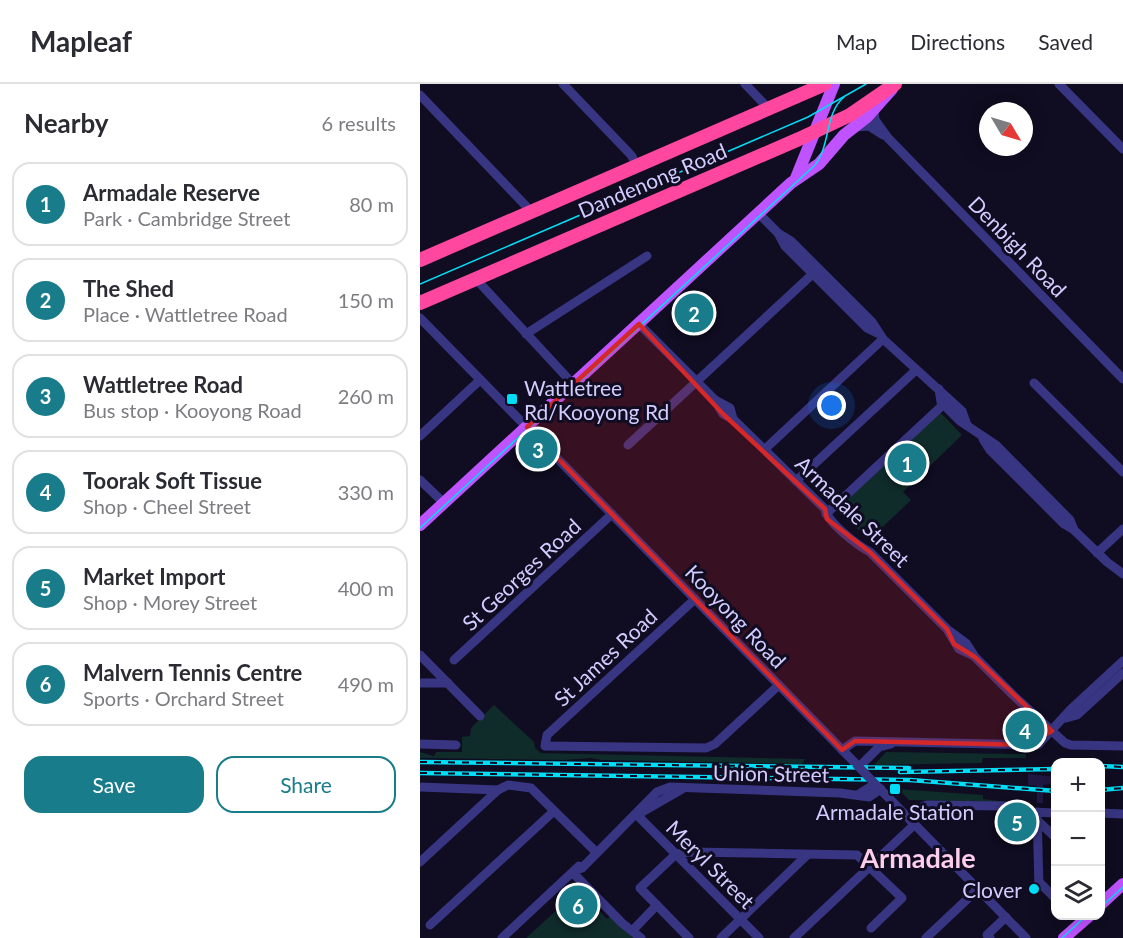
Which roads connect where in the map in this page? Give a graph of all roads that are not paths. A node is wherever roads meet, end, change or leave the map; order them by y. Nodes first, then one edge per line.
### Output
1 (563, 84) edge
2 (745, 84) edge
3 (825, 84) edge
4 (834, 84) edge
5 (896, 84) edge
6 (1059, 84) edge
7 (420, 95) edge
8 (770, 110) junction
9 (874, 110) junction
10 (851, 130) junction
11 (814, 132) junction
12 (888, 138) junction
13 (1123, 149) edge
14 (638, 167) junction
15 (791, 183) junction
16 (530, 213) junction
17 (759, 214) junction
18 (647, 256) dead end
19 (420, 260) edge
20 (816, 271) junction
21 (476, 279) junction
22 (420, 303) edge
23 (420, 318) edge
24 (639, 324) junction
25 (526, 334) junction
26 (881, 336) junction
27 (916, 370) junction
28 (480, 380) junction
29 (1123, 380) edge
30 (696, 381) junction
31 (1034, 383) dead end
32 (573, 384) junction
33 (947, 402) junction
34 (527, 427) junction
35 (420, 436) edge
36 (628, 445) dead end
37 (765, 449) junction
38 (1123, 472) edge
39 (420, 480) edge
40 (796, 481) junction
41 (444, 503) junction
42 (612, 514) junction
43 (826, 514) junction
44 (420, 525) edge
45 (1123, 529) edge
46 (1097, 553) junction
47 (1123, 575) edge
48 (695, 600) junction
49 (420, 655) edge
50 (454, 660) dead end
51 (1122, 668) edge
52 (420, 683) edge
53 (448, 683) junction
54 (779, 685) junction
55 (480, 716) dead end
56 (1052, 731) junction
57 (894, 743) junction
58 (420, 744) edge
59 (456, 745) dead end
60 (1123, 746) edge
61 (842, 750) junction
62 (859, 766) junction
63 (876, 787) junction
64 (421, 788) edge
65 (469, 789) junction
66 (498, 790) junction
67 (483, 804) junction
68 (554, 811) junction
69 (1105, 813) edge
70 (1051, 814) edge
71 (1123, 814) edge
72 (638, 815) junction
73 (1038, 817) junction
74 (913, 823) junction
75 (1051, 832) edge
76 (594, 854) junction
77 (676, 854) junction
78 (807, 855) junction
79 (420, 862) edge
80 (870, 866) junction
81 (574, 871) junction
82 (1123, 884) edge
83 (978, 889) junction
84 (1051, 895) edge
85 (1105, 901) edge
86 (657, 905) junction
87 (1006, 917) junction
88 (741, 919) junction
89 (1084, 920) edge
90 (430, 925) dead end
91 (871, 928) dead end
92 (632, 931) junction
93 (502, 938) edge
94 (641, 938) edge
95 (689, 938) edge
96 (721, 938) edge
97 (759, 938) edge
98 (794, 938) edge
99 (926, 938) edge
100 (990, 938) edge
101 (1026, 938) edge
102 (1065, 938) edge

1 - 14 street
2 - 8 street
3 - 8 highway, Dandenong Road
4 - 11 main road
5 - 9 main road
5 - 11 highway, Dandenong Road
6 - 13 street
7 - 16 street
8 - 14 highway, Dandenong Road
9 - 10 main road
9 - 12 street, Denbigh Road
10 - 12 street, Denbigh Road
10 - 15 main road
11 - 15 main road
11 - 21 highway, Dandenong Road
12 - 29 street, Denbigh Road
14 - 16 highway, Dandenong Road
15 - 17 main road
16 - 19 highway, Dandenong Road
17 - 20 street
17 - 24 main road
18 - 25 street
20 - 26 street
20 - 30 street
21 - 22 highway, Dandenong Road
21 - 25 street
23 - 28 street, Kooyong Road
24 - 30 street, Armadale Street
24 - 32 main road
25 - 32 street
26 - 27 street
26 - 37 street
27 - 33 street
27 - 40 street
28 - 34 street, Kooyong Road
28 - 35 street
30 - 36 street
30 - 37 street, Armadale Street
31 - 38 street
32 - 34 main road
33 - 43 street
33 - 46 street
34 - 41 main road
34 - 42 street, Kooyong Road
37 - 40 street, Armadale Street
39 - 41 street
40 - 43 street, Armadale Street
41 - 44 main road
42 - 48 street, Kooyong Road
42 - 50 street, St Georges Road
43 - 56 street, Armadale Street
45 - 46 street
46 - 47 street
48 - 54 street, Kooyong Road
48 - 54 street, St James Road
49 - 53 street
51 - 56 street
52 - 53 street
53 - 55 street
54 - 61 street, Kooyong Road
56 - 57 street
56 - 60 street, Armadale Street
57 - 61 street
57 - 62 street
58 - 59 street
61 - 62 street, Kooyong Road
62 - 63 street, Kooyong Road, bridge
63 - 72 street, Union Street
63 - 74 street, Kooyong Road
64 - 65 street
65 - 66 street
65 - 67 street
66 - 67 street
66 - 68 street
67 - 79 street
68 - 76 street
68 - 90 street
69 - 71 street
70 - 73 street
72 - 76 street, Union Street
72 - 77 street, Meryl Street
73 - 74 street
73 - 75 street
73 - 84 street
74 - 80 street
74 - 83 street, Kooyong Road
76 - 81 street, Union Street
77 - 78 street
77 - 86 street
77 - 88 street, Meryl Street
78 - 80 street
78 - 88 street
80 - 91 street
80 - 98 street
81 - 92 street
81 - 93 street, Union Street
82 - 85 main road
83 - 87 street, Kooyong Road
83 - 99 street
86 - 92 street
86 - 95 street
87 - 100 street
87 - 101 street, Kooyong Road
88 - 96 street
88 - 97 street, Meryl Street
89 - 102 main road
92 - 94 street

